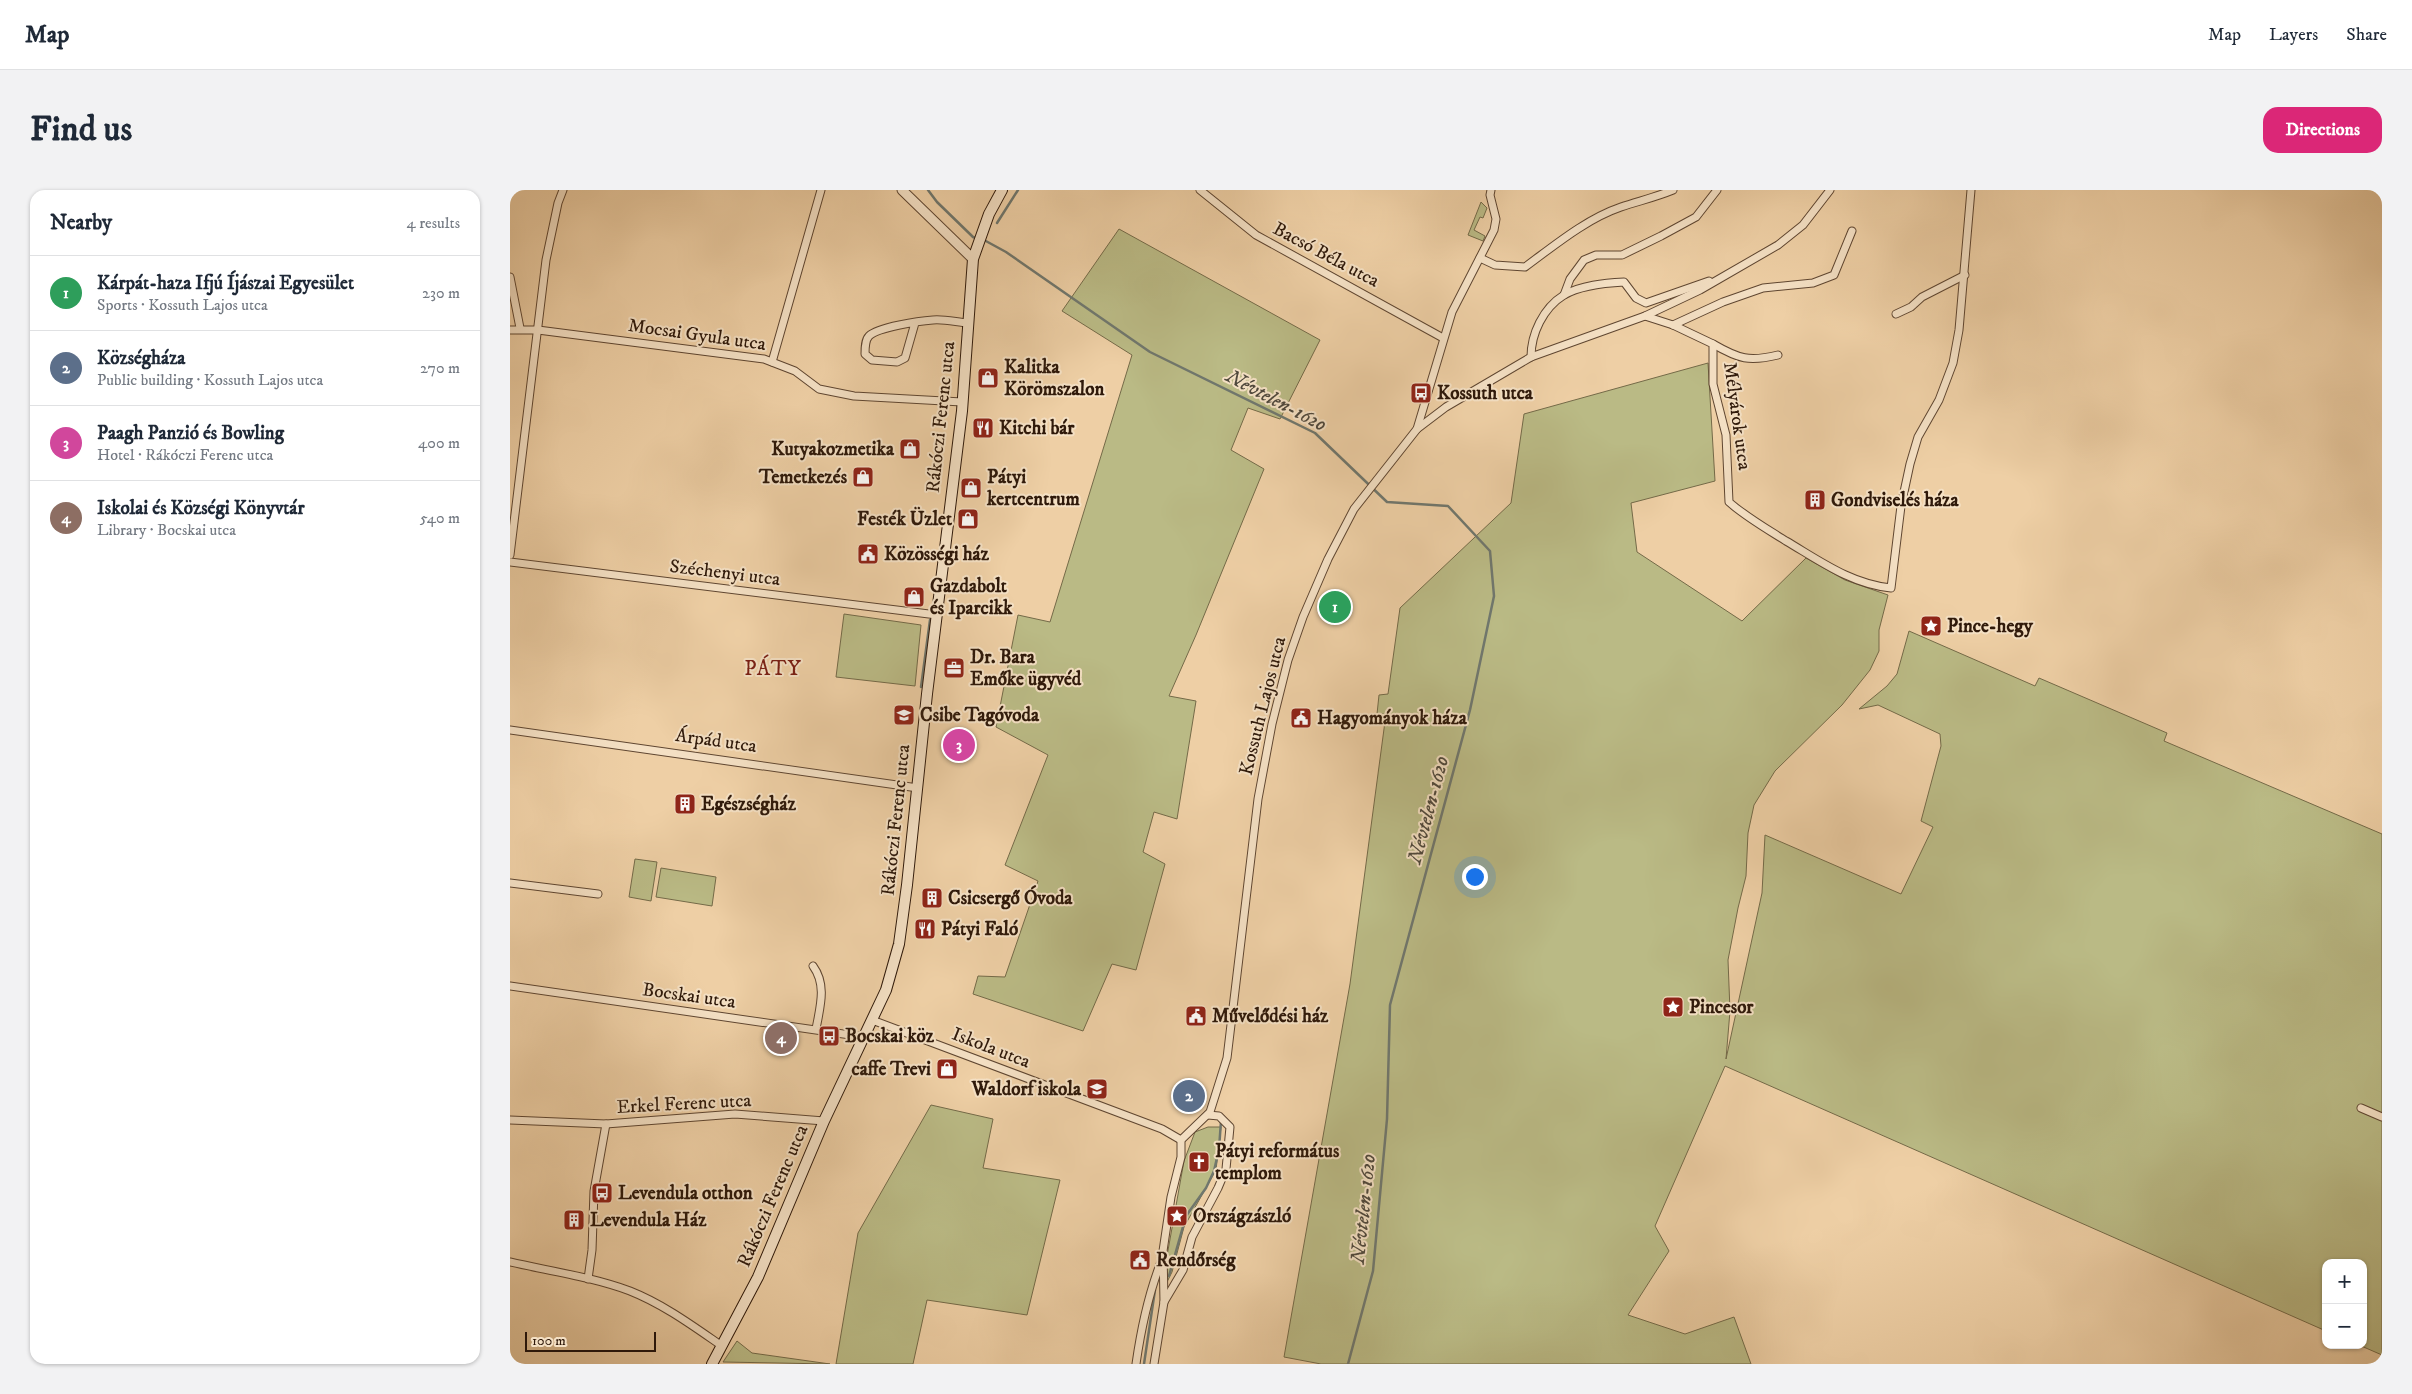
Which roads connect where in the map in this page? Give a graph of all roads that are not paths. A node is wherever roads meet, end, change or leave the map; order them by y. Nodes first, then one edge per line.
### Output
1 (563, 190) edge
2 (821, 190) edge
3 (902, 190) edge
4 (1002, 190) edge
5 (1200, 190) edge
6 (1673, 190) edge
7 (1717, 190) edge
8 (1830, 190) edge
9 (1971, 190) edge
10 (1491, 191) edge
11 (1852, 231) dead end
12 (975, 254) junction
13 (1480, 258) junction
14 (1728, 273) junction
15 (1965, 275) junction
16 (510, 277) edge
17 (1564, 295) junction
18 (1896, 314) dead end
19 (1646, 316) junction
20 (915, 322) junction
21 (968, 323) junction
22 (1673, 325) junction
23 (520, 328) junction
24 (510, 330) edge
25 (538, 330) junction
26 (1443, 338) junction
27 (1713, 344) junction
28 (1778, 355) dead end
29 (1531, 357) junction
30 (772, 362) junction
31 (962, 402) junction
32 (1416, 429) junction
33 (510, 555) edge
34 (510, 562) edge
35 (937, 615) junction
36 (510, 730) edge
37 (918, 788) junction
38 (510, 883) edge
39 (598, 894) dead end
40 (813, 966) dead end
41 (510, 986) edge
42 (872, 1020) junction
43 (816, 1028) junction
44 (864, 1037) junction
45 (2361, 1108) dead end
46 (1208, 1115) junction
47 (2382, 1117) edge
48 (510, 1120) edge
49 (824, 1121) junction
50 (606, 1124) junction
51 (1181, 1140) junction
52 (1162, 1260) junction
53 (510, 1262) edge
54 (588, 1279) junction
55 (1164, 1302) junction
56 (722, 1346) junction
57 (712, 1364) edge
58 (1136, 1364) edge
59 (1154, 1364) edge

1 - 25 street
2 - 30 street
3 - 12 street
4 - 12 main road, Rákóczi Ferenc utca
5 - 26 street, Bacsó Béla utca
6 - 13 street
7 - 17 street
8 - 14 street
9 - 15 street
10 - 13 street, Kossuth Lajos utca
11 - 22 street
12 - 21 main road, Rákóczi Ferenc utca
13 - 26 street, Kossuth Lajos utca
14 - 17 street
14 - 19 street
15 - 18 street
15 - 27 street, Mélyárok utca
16 - 23 street
17 - 29 street
19 - 22 street, Mélyárok utca
19 - 29 street
20 - 20 street
20 - 21 street
21 - 31 main road, Rákóczi Ferenc utca
22 - 27 street, Mélyárok utca
23 - 24 street, Mocsai Gyula utca
23 - 25 street, Mocsai Gyula utca
25 - 30 street, Mocsai Gyula utca
25 - 33 street
26 - 32 street, Kossuth Lajos utca
27 - 28 street
29 - 32 street
30 - 31 street, Mocsai Gyula utca
31 - 35 main road, Rákóczi Ferenc utca
32 - 46 street, Kossuth Lajos utca
34 - 35 street, Széchenyi utca
35 - 37 main road, Rákóczi Ferenc utca
36 - 37 street, Árpád utca
37 - 42 main road, Rákóczi Ferenc utca
38 - 39 street
40 - 43 street
41 - 43 street, Bocskai utca
42 - 44 main road, Rákóczi Ferenc utca
42 - 51 street, Iskola utca
43 - 44 street, Bocskai utca
44 - 49 main road, Rákóczi Ferenc utca
45 - 47 street
46 - 51 street, Kossuth Lajos utca
46 - 55 street
48 - 50 street, Erkel Ferenc utca
49 - 50 street, Erkel Ferenc utca
49 - 56 main road, Rákóczi Ferenc utca
50 - 54 street, Erkel Ferenc utca
51 - 52 street
52 - 55 street
52 - 58 street
53 - 54 street
54 - 56 street
55 - 59 street
56 - 57 main road, Rákóczi Ferenc utca

